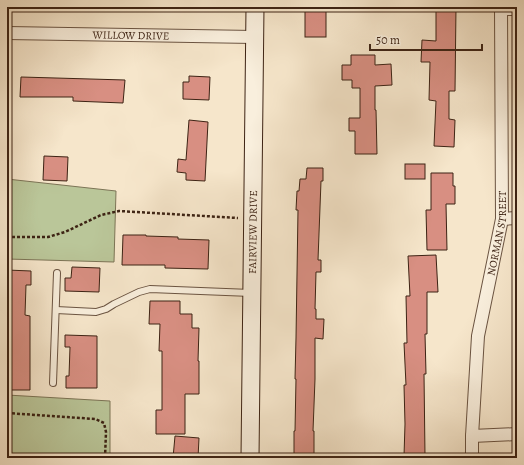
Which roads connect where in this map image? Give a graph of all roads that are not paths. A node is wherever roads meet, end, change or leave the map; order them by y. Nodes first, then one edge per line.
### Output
1 (255, 7) edge
2 (502, 8) edge
3 (517, 9) edge
4 (7, 33) edge
5 (254, 37) junction
6 (517, 218) edge
7 (502, 219) junction
8 (57, 273) dead end
9 (252, 293) junction
10 (56, 310) junction
11 (53, 383) dead end
12 (517, 434) edge
13 (472, 436) junction
14 (250, 458) edge
15 (472, 458) edge

1 - 5 main road, FAIRVIEW DRIVE
2 - 3 street
2 - 7 street, NORMAN STREET
4 - 5 street, WILLOW DRIVE
5 - 9 main road, FAIRVIEW DRIVE
6 - 7 street
7 - 13 street, NORMAN STREET
8 - 10 lane
9 - 10 lane
9 - 14 main road, FAIRVIEW DRIVE
10 - 11 lane
12 - 13 street
13 - 15 street, NORMAN STREET

